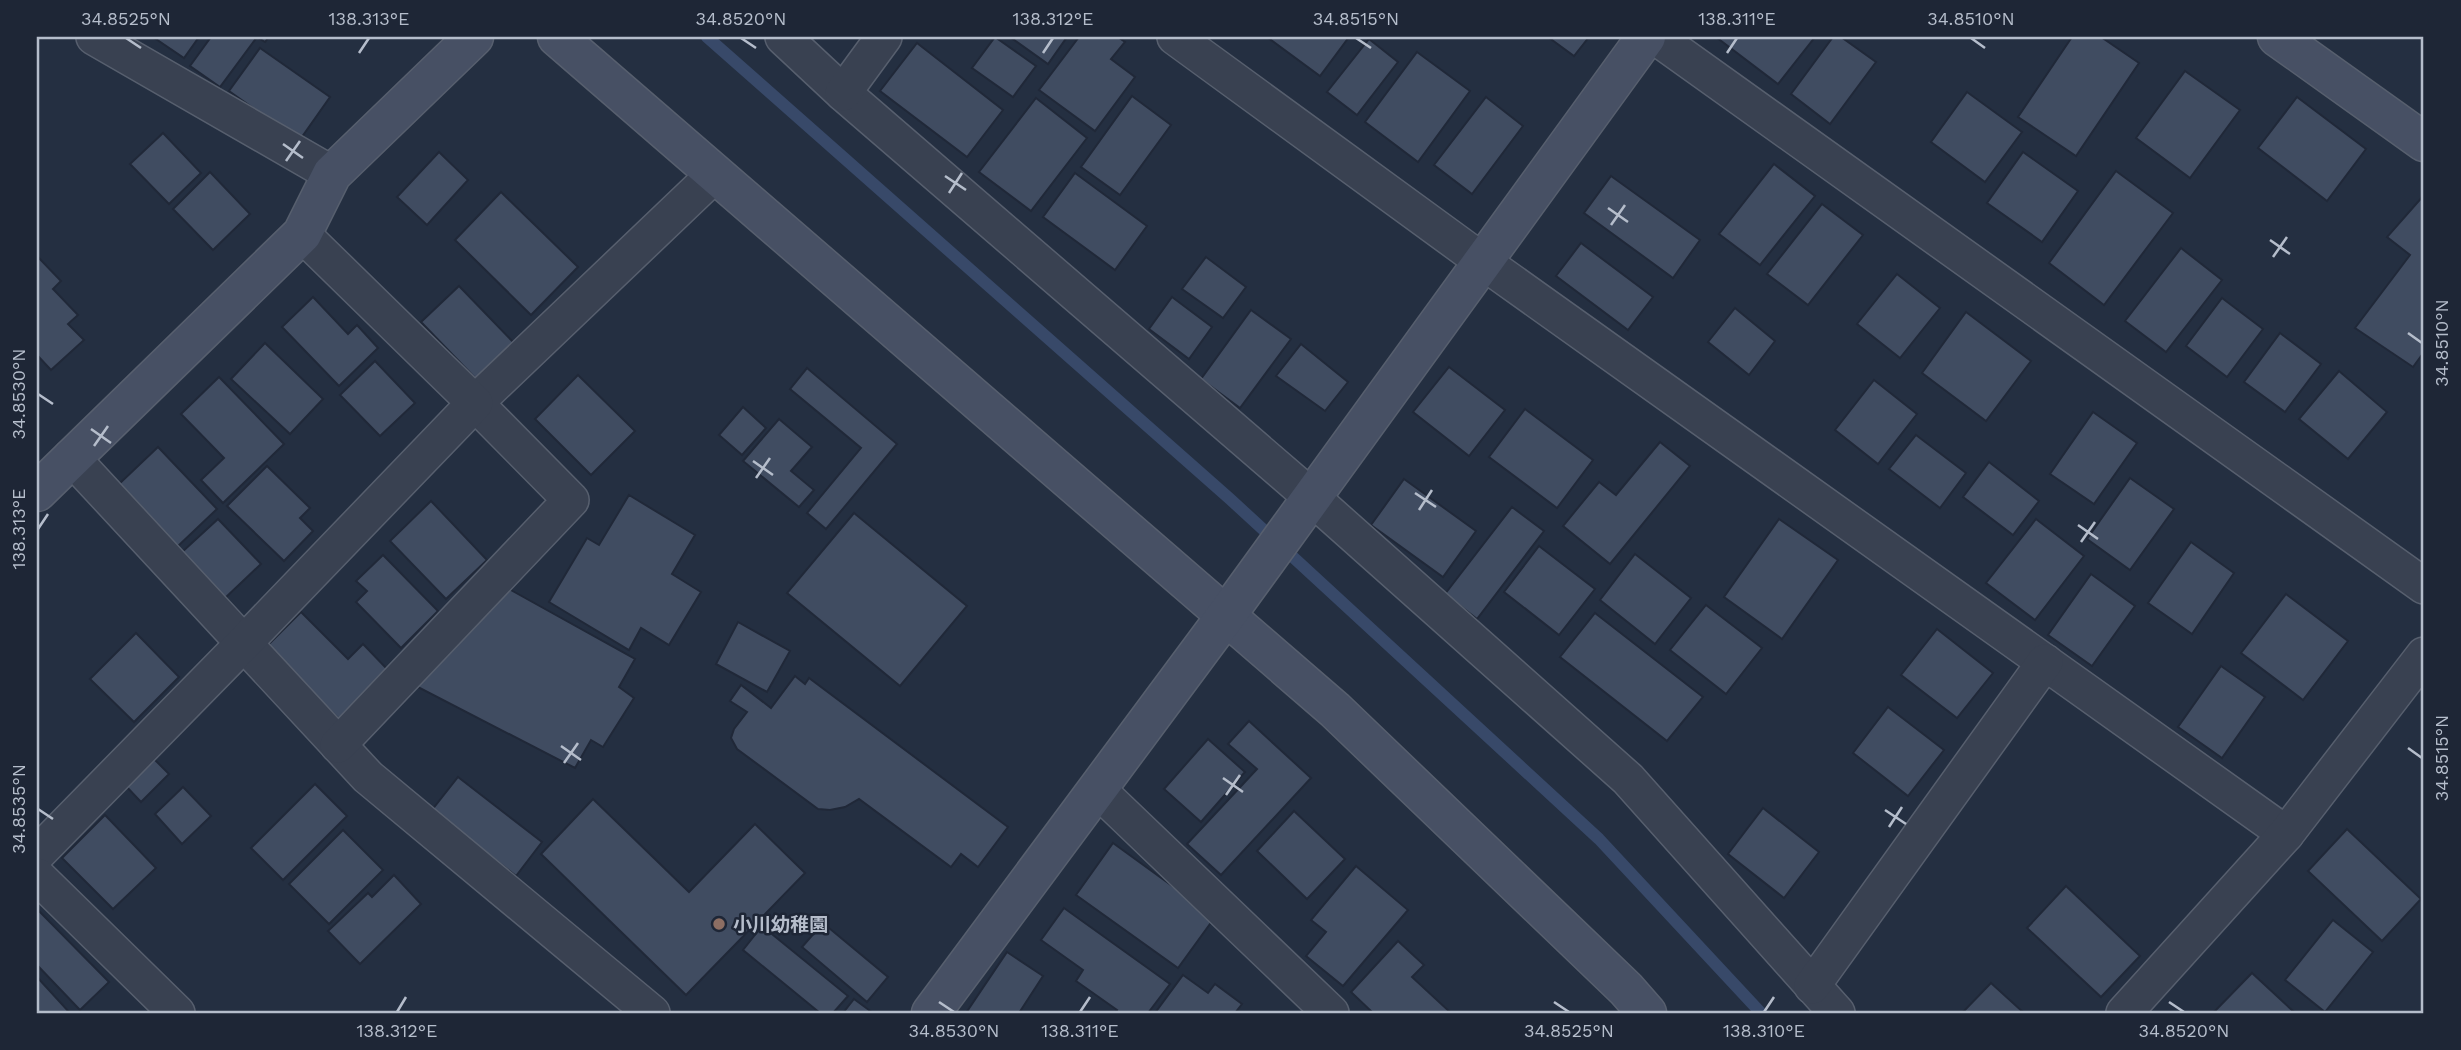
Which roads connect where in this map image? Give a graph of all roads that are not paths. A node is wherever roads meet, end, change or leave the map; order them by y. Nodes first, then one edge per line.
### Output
1 (94, 37) edge
2 (474, 37) edge
3 (557, 37) edge
4 (783, 37) edge
5 (884, 37) edge
6 (1175, 37) edge
7 (1646, 37) edge
8 (1656, 37) edge
9 (2277, 37) edge
10 (843, 93) junction
11 (2424, 142) edge
12 (332, 174) junction
13 (715, 174) junction
14 (302, 234) junction
15 (1482, 261) junction
16 (475, 403) junction
17 (71, 457) junction
18 (37, 492) edge
19 (1307, 501) junction
20 (2424, 586) edge
21 (1225, 617) junction
22 (243, 644) junction
23 (2424, 655) edge
24 (2045, 662) junction
25 (338, 746) junction
26 (1098, 790) junction
27 (2286, 834) junction
28 (37, 854) edge
29 (37, 876) edge
30 (1812, 986) junction
31 (633, 1008) edge
32 (177, 1013) edge
33 (931, 1013) edge
34 (1332, 1013) edge
35 (1647, 1013) edge
36 (1837, 1013) edge
37 (2124, 1013) edge

1 - 12 street
2 - 12 street
3 - 13 street
4 - 10 street
5 - 10 street
6 - 15 street
7 - 15 street
8 - 20 street
9 - 11 street
10 - 19 street
12 - 14 street
13 - 16 street
13 - 21 street
14 - 16 street
14 - 17 street
15 - 19 street
15 - 24 street
16 - 22 street
16 - 25 street
17 - 18 street
17 - 22 street
19 - 21 street
19 - 30 street
21 - 26 street
21 - 35 street
22 - 25 street
22 - 28 street
23 - 27 street
24 - 27 street
24 - 30 street
25 - 31 street
26 - 33 street
26 - 34 street
27 - 37 street
29 - 32 street
30 - 36 street

